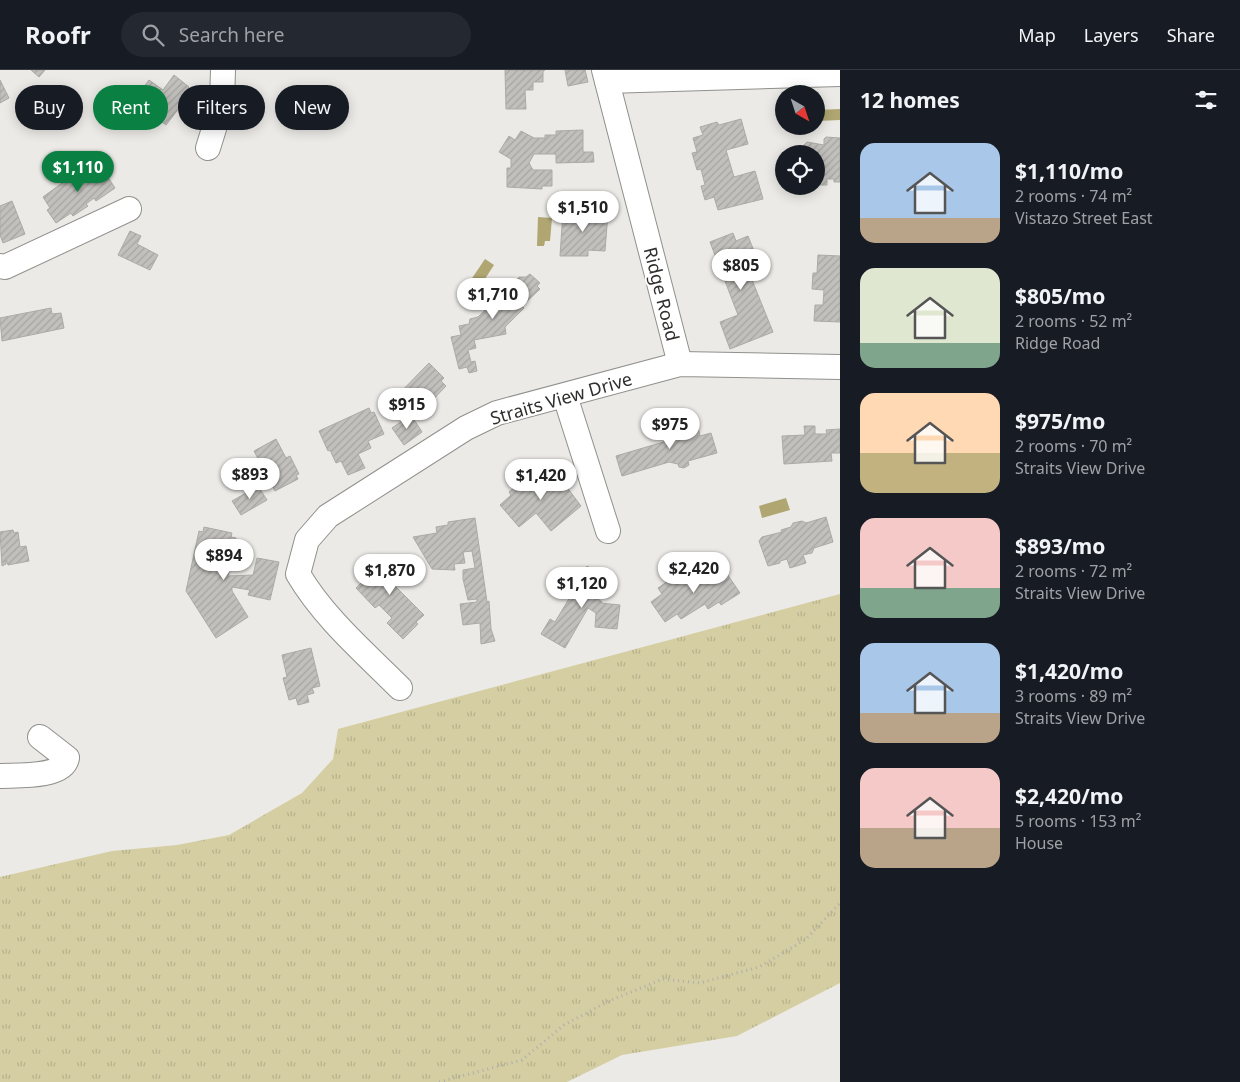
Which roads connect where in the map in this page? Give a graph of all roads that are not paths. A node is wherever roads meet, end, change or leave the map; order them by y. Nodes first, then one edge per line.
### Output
1 (223, 70) edge
2 (840, 74) edge
3 (605, 76) edge
4 (208, 148) dead end
5 (129, 209) dead end
6 (0, 266) edge
7 (680, 364) junction
8 (840, 367) edge
9 (565, 396) junction
10 (608, 531) dead end
11 (400, 688) dead end
12 (40, 737) dead end
13 (0, 776) edge

1 - 4 street
2 - 3 street
3 - 7 street, Ridge Road
5 - 6 street
7 - 8 street, Ridge Road
7 - 9 street, Straits View Drive
9 - 10 street
9 - 11 street, Straits View Drive
12 - 13 street

